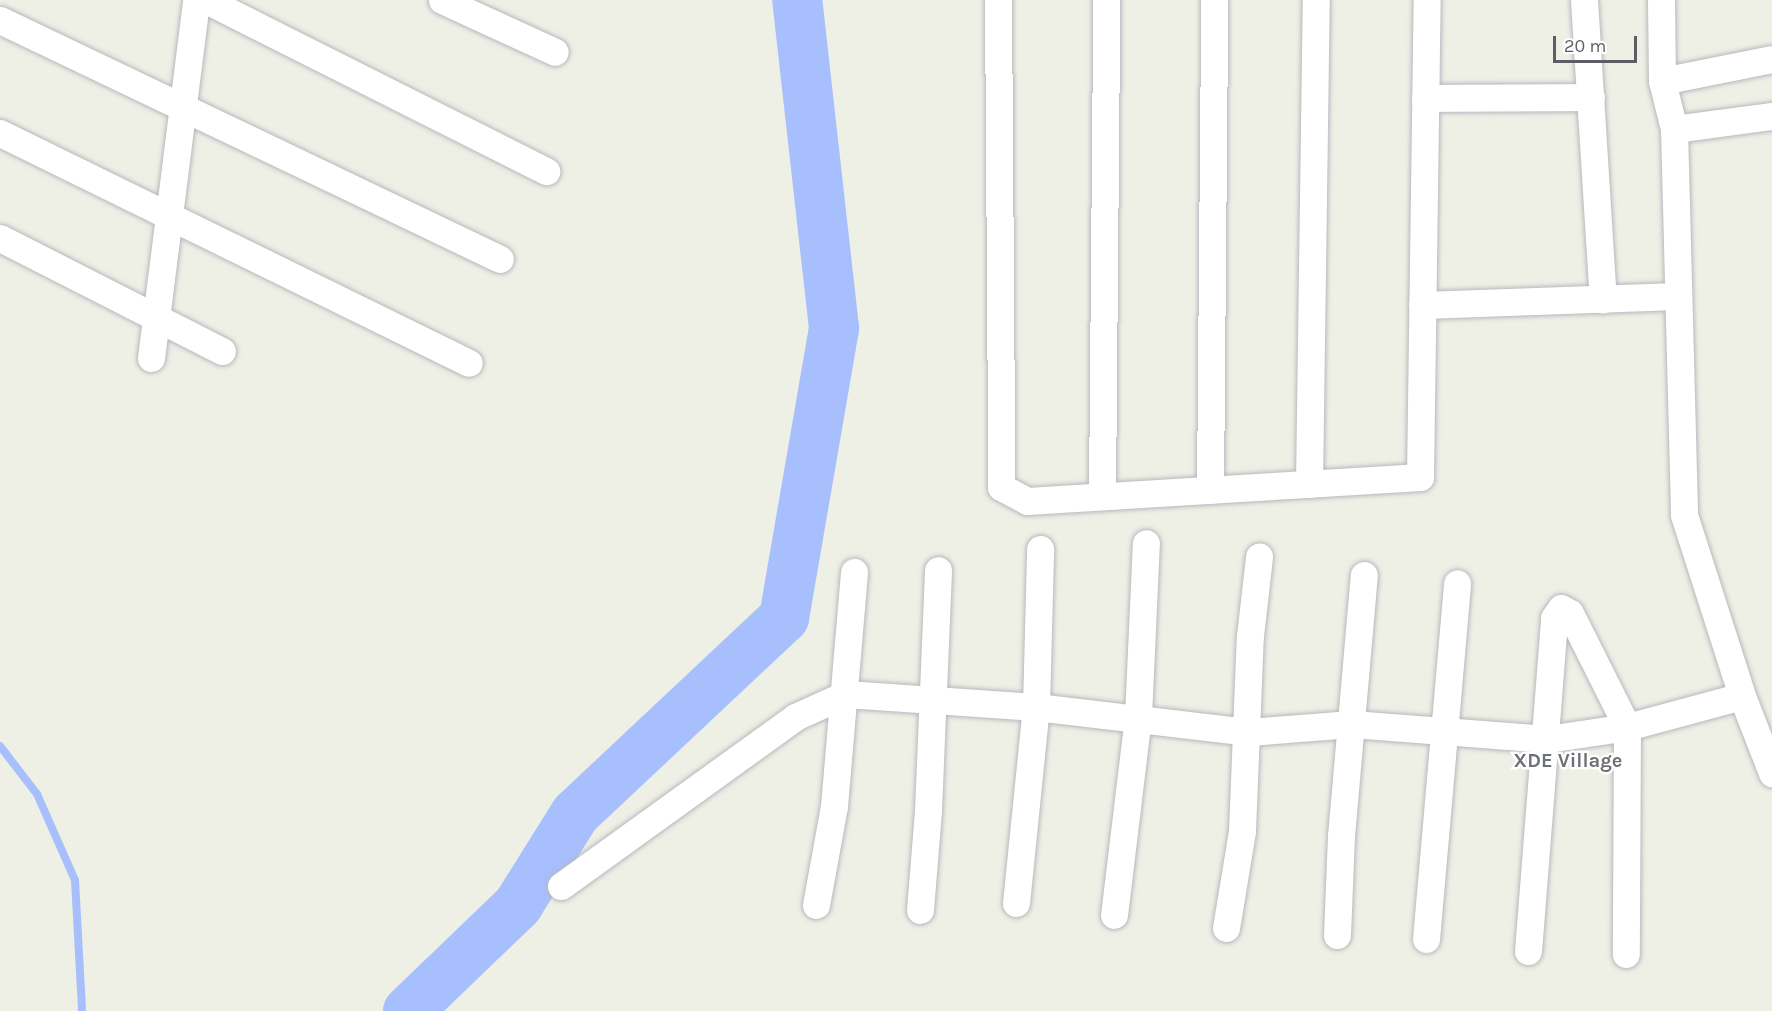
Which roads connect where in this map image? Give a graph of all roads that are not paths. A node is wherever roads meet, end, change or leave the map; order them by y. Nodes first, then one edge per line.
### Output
1 (196, 0) edge
2 (206, 0) edge
3 (442, 0) edge
4 (998, 0) edge
5 (1106, 0) edge
6 (1214, 0) edge
7 (1316, 0) edge
8 (1427, 0) edge
9 (1584, 0) edge
10 (1661, 0) edge
11 (0, 20) edge
12 (555, 52) dead end
13 (1772, 59) edge
14 (1662, 81) junction
15 (1591, 97) junction
16 (1425, 99) junction
17 (182, 107) junction
18 (1772, 117) edge
19 (1674, 129) junction
20 (0, 133) edge
21 (546, 171) dead end
22 (169, 216) junction
23 (0, 238) edge
24 (500, 259) dead end
25 (1678, 296) junction
26 (1603, 299) junction
27 (1422, 305) junction
28 (156, 317) junction
29 (222, 351) dead end
30 (151, 358) dead end
31 (469, 363) dead end
32 (1309, 484) junction
33 (1210, 489) junction
34 (1102, 496) junction
35 (1146, 543) dead end
36 (1040, 549) dead end
37 (1260, 556) dead end
38 (938, 570) dead end
39 (854, 572) dead end
40 (1364, 575) dead end
41 (1457, 583) dead end
42 (846, 694) junction
43 (1742, 696) junction
44 (931, 699) junction
45 (1036, 707) junction
46 (1138, 717) junction
47 (1352, 724) junction
48 (1627, 727) junction
49 (1443, 730) junction
50 (1248, 732) junction
51 (1547, 739) junction
52 (1769, 756) edge
53 (561, 886) dead end
54 (1016, 903) dead end
55 (816, 905) dead end
56 (920, 910) dead end
57 (1114, 915) dead end
58 (1226, 928) dead end
59 (1337, 935) dead end
60 (1426, 939) dead end
61 (1528, 951) dead end
62 (1626, 954) dead end

1 - 17 street
2 - 21 street
3 - 12 street
4 - 34 street
5 - 34 street
6 - 33 street
7 - 32 street
8 - 16 street
9 - 15 street
10 - 14 street
11 - 17 street
13 - 14 street
14 - 19 street
15 - 16 street
15 - 26 street
16 - 27 street
17 - 22 street
17 - 24 street
18 - 19 street
19 - 25 street
20 - 22 street
22 - 28 street
22 - 31 street
23 - 28 street
25 - 26 street
25 - 43 street
26 - 27 street
27 - 32 street
28 - 29 street
28 - 30 street
32 - 33 street
33 - 34 street
35 - 46 street
36 - 45 street
37 - 50 street
38 - 44 street
39 - 42 street
40 - 47 street
41 - 49 street
42 - 44 street
42 - 53 street
42 - 55 street
43 - 48 street
43 - 52 street
44 - 45 street
44 - 56 street
45 - 46 street
45 - 54 street
46 - 50 street
46 - 57 street
47 - 49 street
47 - 50 street
47 - 59 street
48 - 51 street
48 - 51 street
48 - 62 street
49 - 51 street
49 - 60 street
50 - 58 street
51 - 61 street

